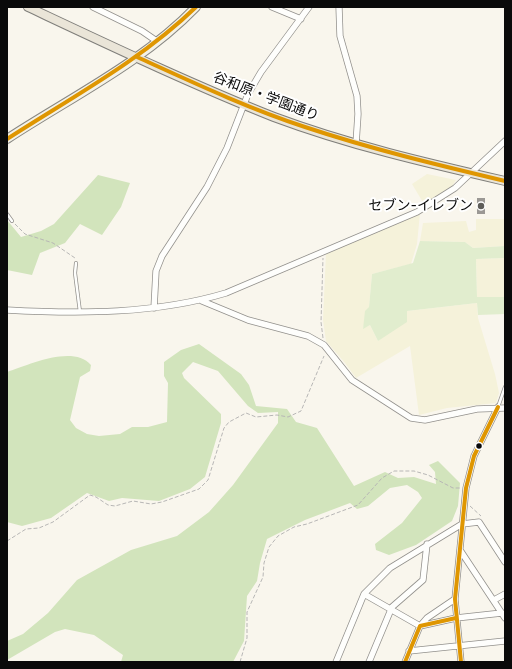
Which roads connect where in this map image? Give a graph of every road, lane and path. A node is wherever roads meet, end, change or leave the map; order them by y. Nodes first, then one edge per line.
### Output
1 (28, 7) edge
2 (93, 7) edge
3 (196, 7) edge
4 (272, 7) edge
5 (309, 7) edge
6 (339, 7) edge
7 (301, 19) junction
8 (158, 42) junction
9 (137, 57) junction
10 (245, 104) junction
11 (7, 139) edge
12 (505, 141) edge
13 (356, 144) junction
14 (469, 173) junction
15 (505, 181) edge
16 (7, 214) edge
17 (12, 221) joint
18 (324, 251) junction
19 (76, 263) joint
20 (202, 300) junction
21 (154, 308) junction
22 (7, 310) edge
23 (80, 312) junction
24 (325, 347) junction
25 (505, 386) edge
26 (498, 407) junction
27 (505, 408) edge
28 (466, 488) junction
29 (462, 524) junction
30 (7, 541) edge
31 (427, 544) junction
32 (460, 550) junction
33 (505, 562) edge
34 (364, 594) junction
35 (505, 594) edge
36 (455, 599) junction
37 (494, 600) junction
38 (391, 610) junction
39 (503, 615) edge
40 (456, 618) junction
41 (420, 626) junction
42 (505, 641) edge
43 (459, 646) junction
44 (409, 651) junction
45 (240, 662) edge
46 (336, 662) edge
47 (369, 662) edge
48 (405, 662) edge
49 (461, 662) edge

1 - 9 main road, 谷和原・学園通り
2 - 8 street
3 - 8 street
4 - 7 street
5 - 7 street
6 - 13 street
7 - 10 street
8 - 9 street
9 - 10 main road, 谷和原・学園通り
9 - 11 street
10 - 13 main road, 谷和原・学園通り
10 - 21 street
12 - 14 street
13 - 14 main road, 谷和原・学園通り
14 - 15 main road, 谷和原・学園通り
14 - 18 street
16 - 17 lane
17 - 19 path
18 - 20 street
18 - 24 path
19 - 23 lane
20 - 21 street
20 - 24 street
21 - 23 street
22 - 23 street
24 - 26 street
24 - 30 path
25 - 26 lane
26 - 27 street
26 - 28 street
28 - 29 street
28 - 45 path
29 - 31 street
29 - 32 street
29 - 33 street
31 - 34 street
31 - 38 street
32 - 36 street
32 - 37 street
34 - 38 street
34 - 46 street
35 - 37 street
36 - 40 street
36 - 41 street
37 - 39 street
38 - 41 street
38 - 47 street
39 - 40 street
40 - 41 street
40 - 43 street
41 - 44 street
42 - 43 street
43 - 44 street
43 - 49 street
44 - 48 street

